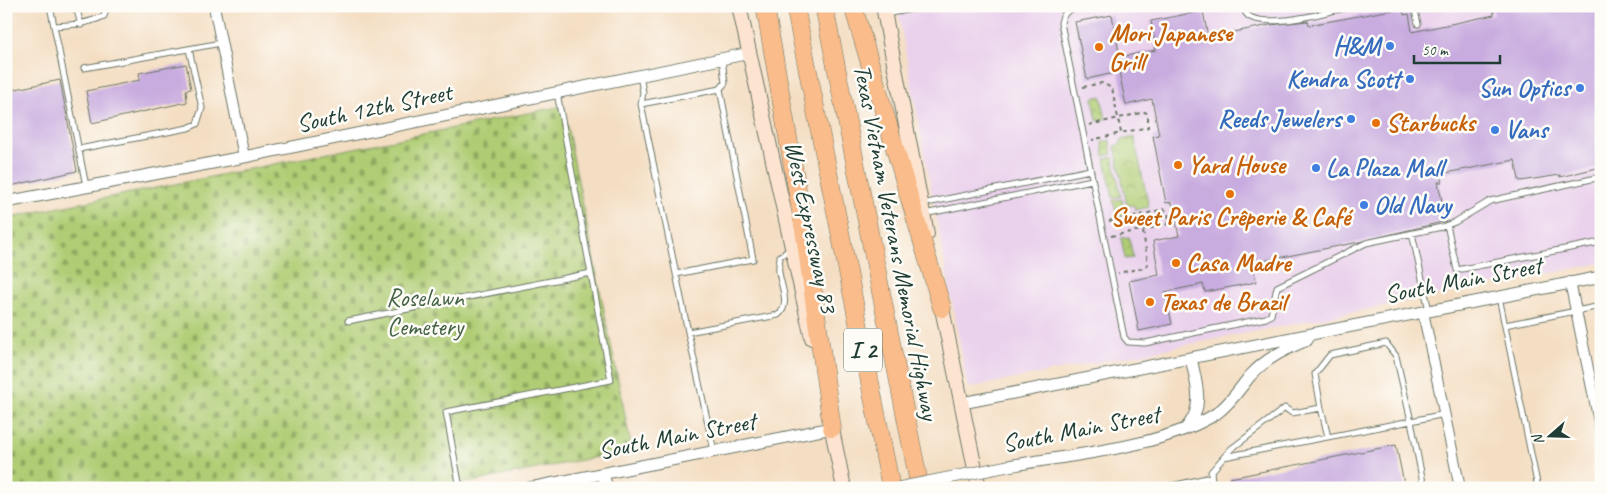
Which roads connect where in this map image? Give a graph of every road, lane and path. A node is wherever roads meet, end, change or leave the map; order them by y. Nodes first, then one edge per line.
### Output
1 (50, 6) edge
2 (67, 6) edge
3 (107, 6) edge
4 (214, 6) edge
5 (739, 6) edge
6 (765, 6) edge
7 (795, 6) edge
8 (824, 6) edge
9 (853, 6) edge
10 (928, 6) edge
11 (1082, 6) edge
12 (1243, 6) edge
13 (1353, 6) edge
14 (1414, 6) edge
15 (79, 8) edge
16 (884, 10) edge
17 (1418, 24) dead end
18 (81, 25) junction
19 (54, 26) junction
20 (222, 43) junction
21 (190, 49) junction
22 (750, 53) junction
23 (722, 59) junction
24 (84, 68) dead end
25 (640, 76) junction
26 (720, 89) junction
27 (1074, 90) junction
28 (556, 93) junction
29 (642, 104) junction
30 (1118, 118) junction
31 (1082, 126) junction
32 (1121, 133) junction
33 (1085, 141) junction
34 (79, 149) junction
35 (244, 157) junction
36 (1090, 170) junction
37 (1601, 177) edge
38 (1092, 180) junction
39 (86, 186) junction
40 (6, 202) edge
41 (923, 210) junction
42 (1138, 215) junction
43 (1101, 223) junction
44 (1447, 225) junction
45 (1143, 229) junction
46 (1412, 233) junction
47 (1104, 238) junction
48 (1601, 242) edge
49 (792, 249) junction
50 (591, 273) junction
51 (676, 274) junction
52 (1111, 275) junction
53 (1601, 277) edge
54 (1570, 282) junction
55 (1499, 296) junction
56 (1601, 306) edge
57 (942, 308) junction
58 (1426, 311) junction
59 (1576, 311) junction
60 (348, 321) dead end
61 (1505, 325) junction
62 (1335, 329) junction
63 (688, 332) junction
64 (1190, 358) junction
65 (962, 402) junction
66 (1321, 408) junction
67 (1445, 414) junction
68 (1411, 421) junction
69 (832, 428) junction
70 (1184, 430) junction
71 (1601, 431) edge
72 (1328, 437) junction
73 (714, 452) junction
74 (1224, 457) junction
75 (604, 474) junction
76 (1211, 477) junction
77 (460, 488) edge
78 (530, 488) edge
79 (607, 488) edge
80 (844, 488) edge
81 (891, 488) edge
82 (898, 488) edge
83 (920, 488) edge
84 (979, 488) edge
85 (1163, 488) edge
86 (1213, 488) edge
87 (1424, 488) edge
88 (1460, 488) edge
89 (1538, 488) edge

1 - 19 lane
2 - 15 lane
3 - 18 lane
4 - 20 street
5 - 22 main road, West Expressway 83
6 - 69 highway
7 - 81 highway, Texas Vietnam Veterans Memorial Highway / I 2
8 - 83 highway, Texas Vietnam Veterans Memorial Highway / I 2
9 - 57 highway
10 - 16 lane
11 - 27 lane
12 - 13 lane
14 - 17 lane
15 - 18 lane
16 - 41 main road
18 - 19 lane
19 - 34 lane
20 - 21 lane
20 - 35 street
21 - 24 lane
21 - 34 lane
22 - 23 street, South 12th Street
22 - 49 main road, West Expressway 83
23 - 25 street, South 12th Street
23 - 26 lane
25 - 28 street, South 12th Street
25 - 29 lane
26 - 29 lane
26 - 51 lane
27 - 30 path
27 - 31 lane
28 - 35 street, South 12th Street
28 - 50 lane
29 - 51 lane
30 - 31 path
30 - 32 path
30 - 32 path
31 - 33 lane
32 - 33 path
33 - 36 lane
34 - 39 lane
35 - 39 street, South 12th Street
36 - 38 lane
36 - 41 lane
37 - 44 lane
38 - 41 lane
38 - 43 lane
39 - 40 street, South 12th Street
41 - 57 main road
42 - 43 path
42 - 45 path
42 - 45 path
43 - 47 lane
44 - 46 lane
44 - 48 lane
45 - 47 path
45 - 52 path
46 - 52 lane
46 - 58 lane
47 - 52 lane
49 - 63 lane
49 - 69 main road, West Expressway 83
50 - 60 lane
50 - 77 lane
51 - 63 lane
53 - 54 street, South Main Street
54 - 55 street, South Main Street
54 - 59 street
55 - 58 street, South Main Street
55 - 61 lane
56 - 59 lane
57 - 65 main road
58 - 62 street, South Main Street
58 - 67 street
59 - 61 lane
59 - 71 street
61 - 89 lane
62 - 64 street, South Main Street
62 - 70 street, South Main Street
63 - 73 lane
64 - 65 street, South Main Street
64 - 70 street, South Main Street
65 - 84 main road
66 - 68 lane
66 - 72 lane
66 - 74 lane
67 - 68 lane
67 - 88 street
68 - 72 lane
68 - 87 lane
69 - 73 street, South Main Street
69 - 80 main road, West Expressway 83
70 - 82 street, South Main Street, bridge
72 - 74 lane
73 - 75 street, South Main Street
74 - 76 lane
75 - 78 street, South Main Street
75 - 79 street
76 - 85 lane
76 - 86 lane

